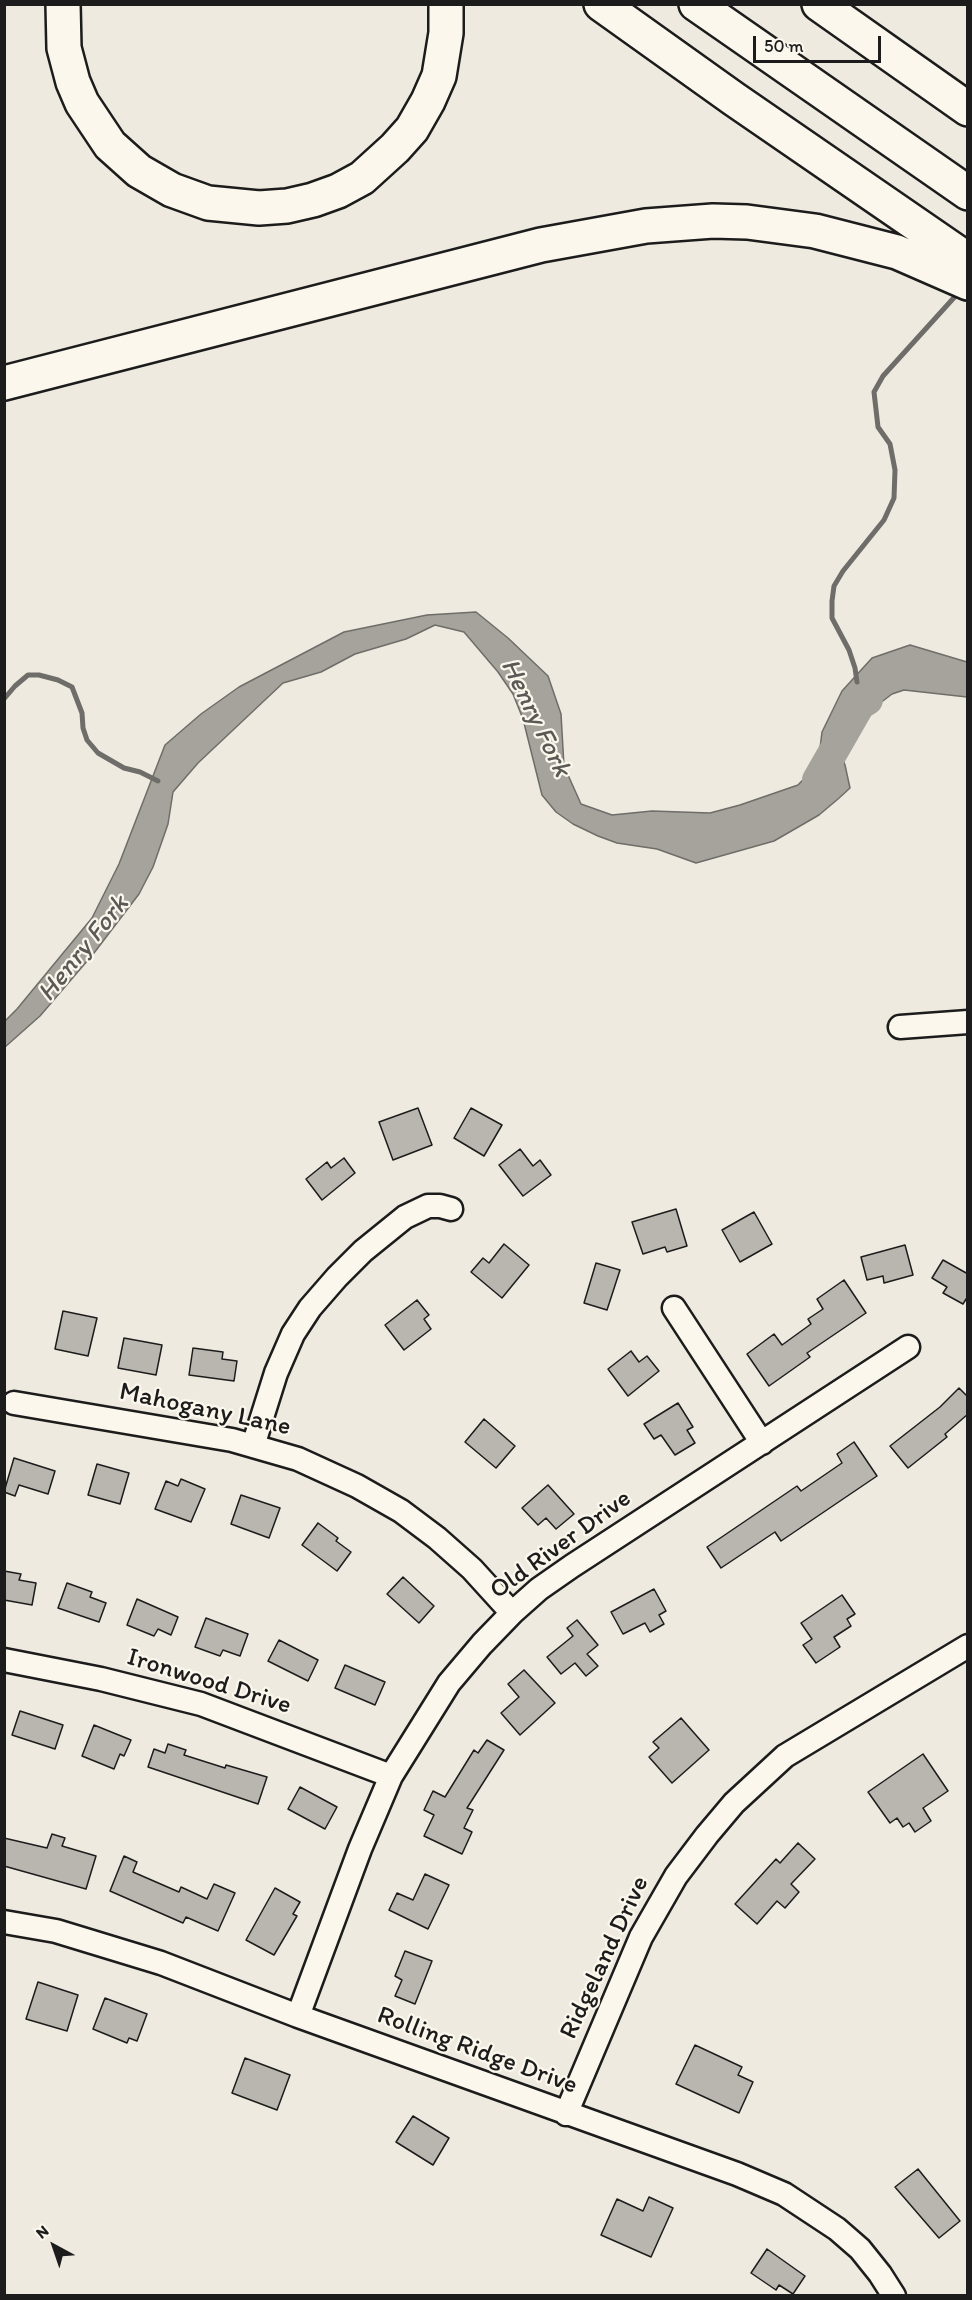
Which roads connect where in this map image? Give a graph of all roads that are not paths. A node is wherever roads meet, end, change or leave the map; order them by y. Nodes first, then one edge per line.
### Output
1 (63, 4) edge
2 (446, 4) edge
3 (601, 4) edge
4 (696, 4) edge
5 (819, 4) edge
6 (968, 109) edge
7 (968, 193) edge
8 (968, 260) edge
9 (968, 283) edge
10 (4, 382) edge
11 (968, 1022) edge
12 (900, 1027) dead end
13 (451, 1209) dead end
14 (674, 1308) dead end
15 (908, 1347) dead end
16 (14, 1403) dead end
17 (762, 1443) junction
18 (253, 1446) junction
19 (512, 1613) junction
20 (968, 1646) edge
21 (4, 1660) edge
22 (391, 1776) junction
23 (4, 1922) edge
24 (298, 2016) junction
25 (566, 2114) junction
26 (894, 2295) edge

1 - 2 highway
3 - 8 highway
4 - 7 highway
5 - 6 highway
9 - 10 highway
11 - 12 street
13 - 18 street
14 - 17 street
15 - 17 street, Old River Drive
16 - 18 street, Mahogany Lane
17 - 19 street, Old River Drive
18 - 19 street, Mahogany Lane
19 - 22 street, Old River Drive
20 - 25 street, Ridgeland Drive
21 - 22 street, Ironwood Drive
22 - 24 street, Old River Drive
23 - 24 street, Rolling Ridge Drive
24 - 25 street, Rolling Ridge Drive
25 - 26 street, Rolling Ridge Drive

